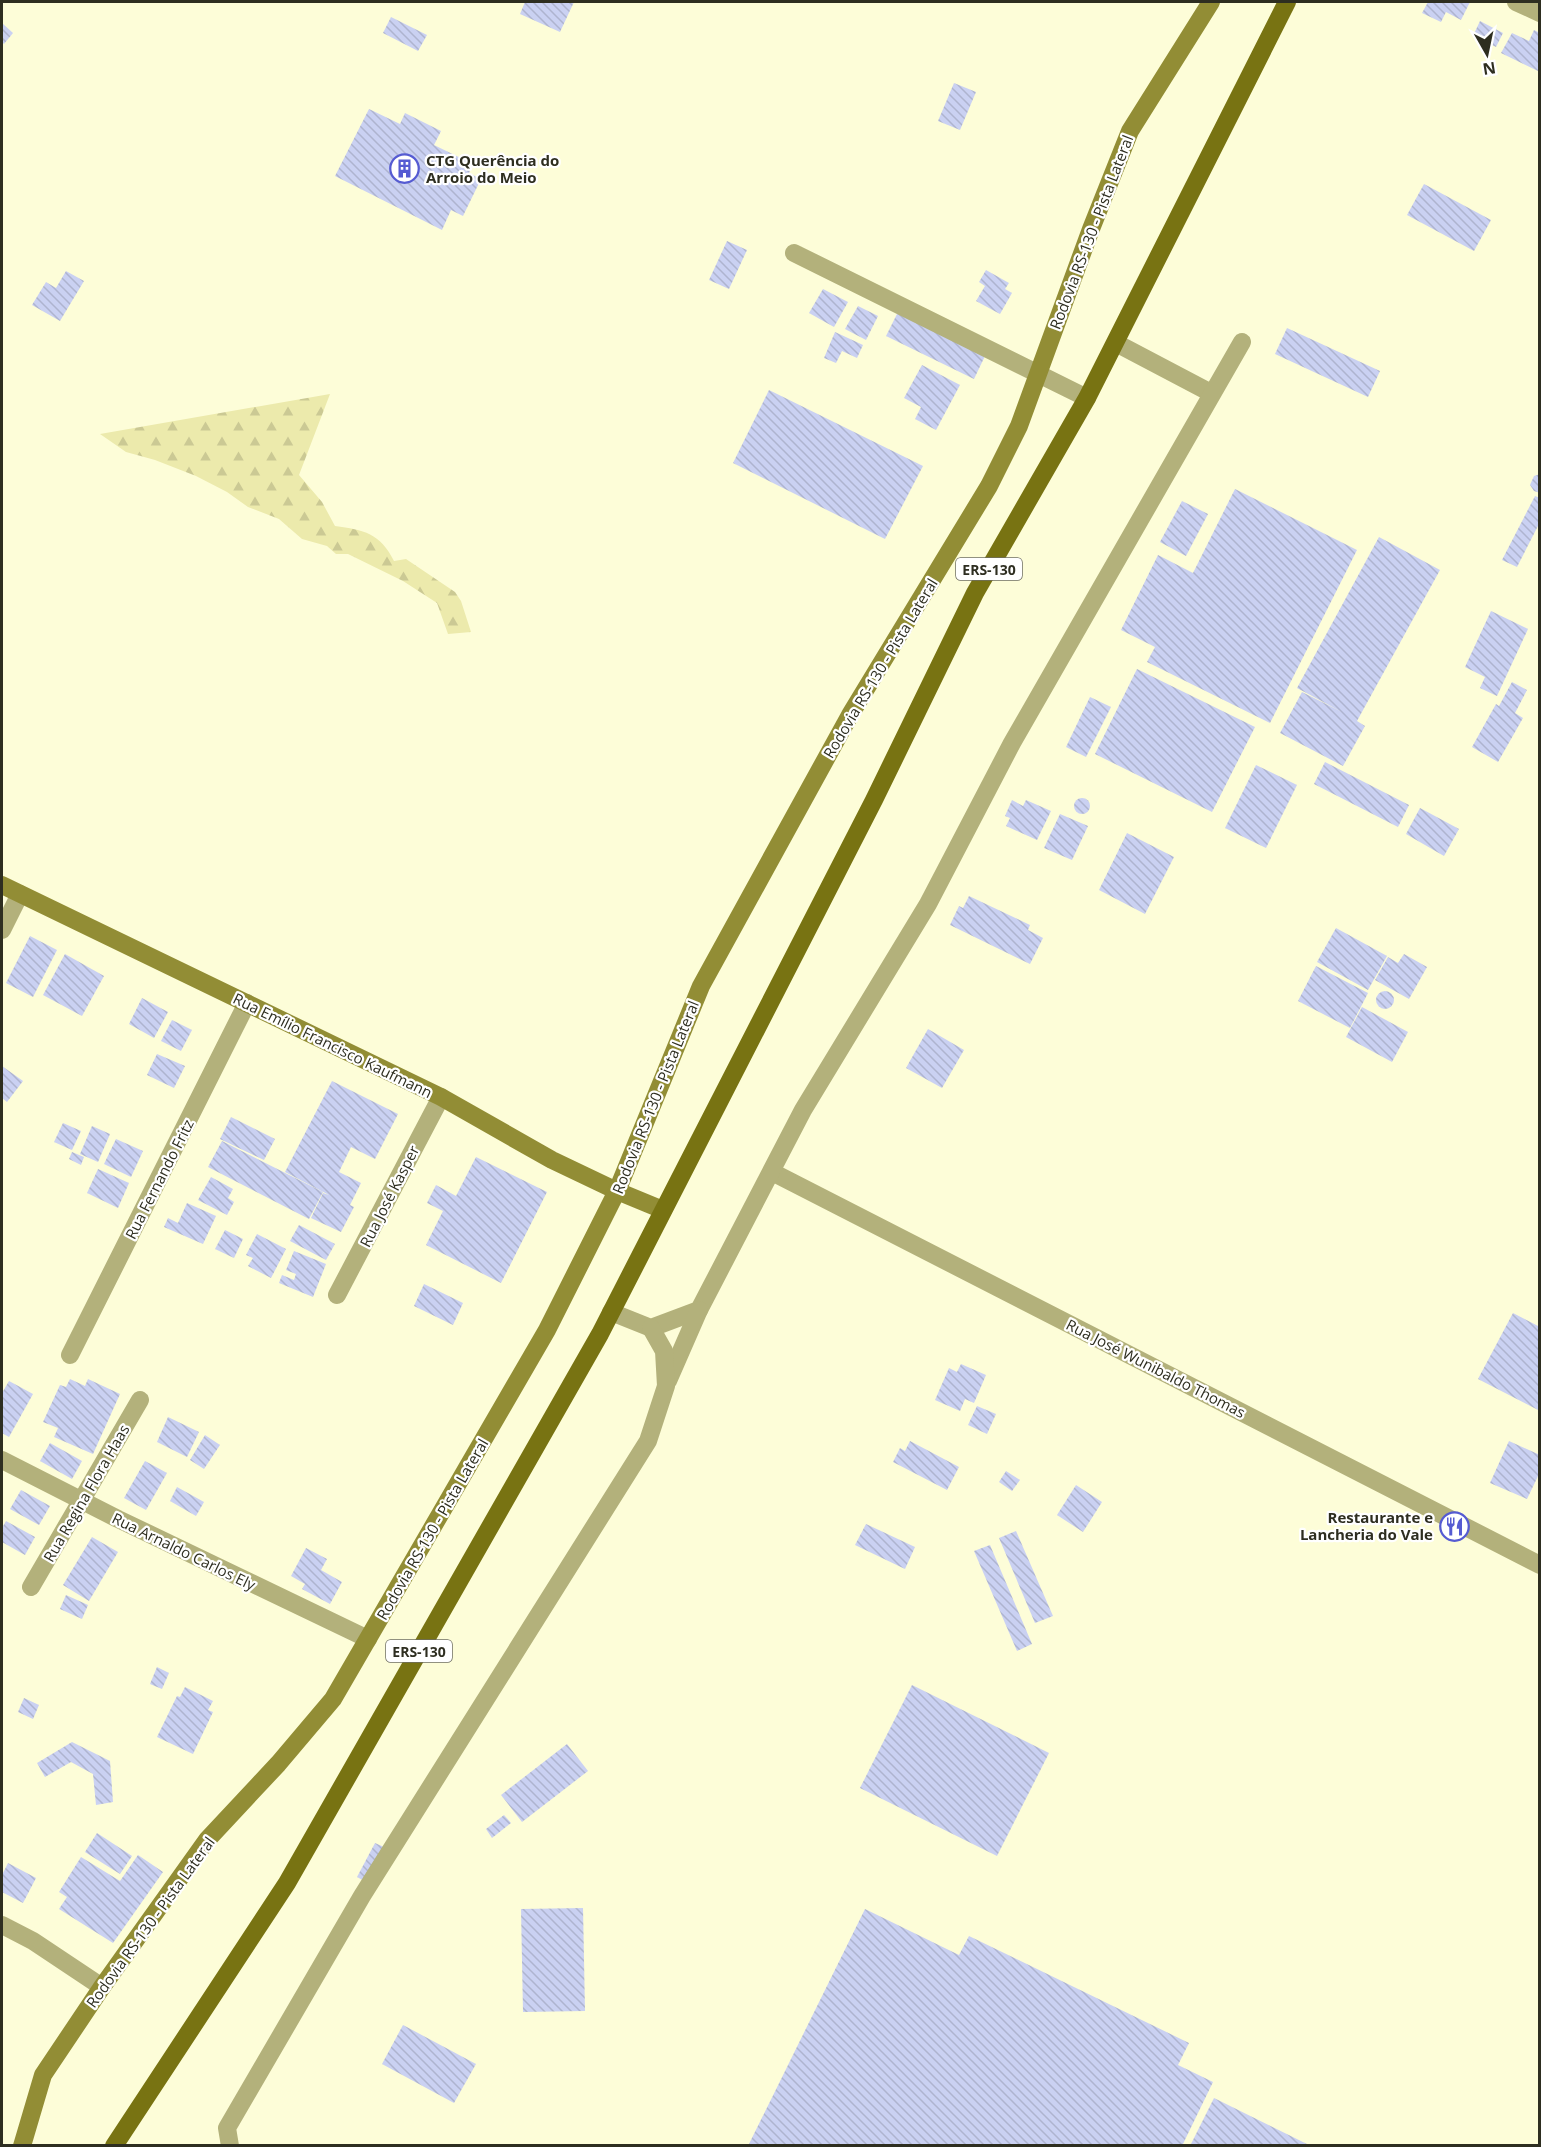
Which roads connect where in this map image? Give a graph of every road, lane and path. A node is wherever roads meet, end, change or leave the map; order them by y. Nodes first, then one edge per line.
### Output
1 (1210, 2) edge
2 (1287, 2) edge
3 (1516, 2) edge
4 (1539, 13) edge
5 (794, 253) dead end
6 (1242, 342) dead end
7 (1116, 343) junction
8 (1038, 374) junction
9 (1211, 393) junction
10 (1088, 398) junction
11 (2, 885) edge
12 (20, 894) junction
13 (2, 930) edge
14 (247, 1003) junction
15 (441, 1097) junction
16 (772, 1172) junction
17 (617, 1191) junction
18 (663, 1210) junction
19 (338, 1295) dead end
20 (699, 1310) junction
21 (611, 1312) junction
22 (651, 1328) junction
23 (70, 1355) dead end
24 (666, 1386) junction
25 (140, 1400) dead end
26 (2, 1460) edge
27 (82, 1501) junction
28 (1539, 1564) edge
29 (32, 1587) dead end
30 (368, 1639) junction
31 (2, 1925) edge
32 (102, 1987) junction
33 (22, 2145) edge
34 (114, 2145) edge
35 (230, 2145) edge

1 - 8 street, Rodovia RS-130 - Pista Lateral
2 - 7 main road, ERS-130
3 - 4 street
5 - 8 street
6 - 9 street
7 - 9 street
7 - 10 main road, ERS-130
8 - 10 street
8 - 17 street, Rodovia RS-130 - Pista Lateral
9 - 16 street
10 - 18 main road, ERS-130
11 - 12 street, Rua Emílio Francisco Kaufmann
12 - 13 street
12 - 14 street, Rua Emílio Francisco Kaufmann
14 - 15 street, Rua Emílio Francisco Kaufmann
14 - 23 street, Rua Fernando Fritz
15 - 17 street, Rua Emílio Francisco Kaufmann
15 - 19 street, Rua José Kasper
16 - 20 street
16 - 28 street, Rua José Wunibaldo Thomas
17 - 18 street, Rua Emílio Francisco Kaufmann
17 - 30 street, Rodovia RS-130 - Pista Lateral
18 - 21 main road, ERS-130
20 - 22 street
20 - 24 street
21 - 22 street
21 - 34 main road, ERS-130
22 - 24 street
24 - 35 street
25 - 27 street, Rua Regina Flora Haas
26 - 27 street, Rua Arnaldo Carlos Ely
27 - 29 street, Rua Regina Flora Haas
27 - 30 street, Rua Arnaldo Carlos Ely
30 - 32 street, Rodovia RS-130 - Pista Lateral
31 - 32 street
32 - 33 street, Rodovia RS-130 - Pista Lateral

